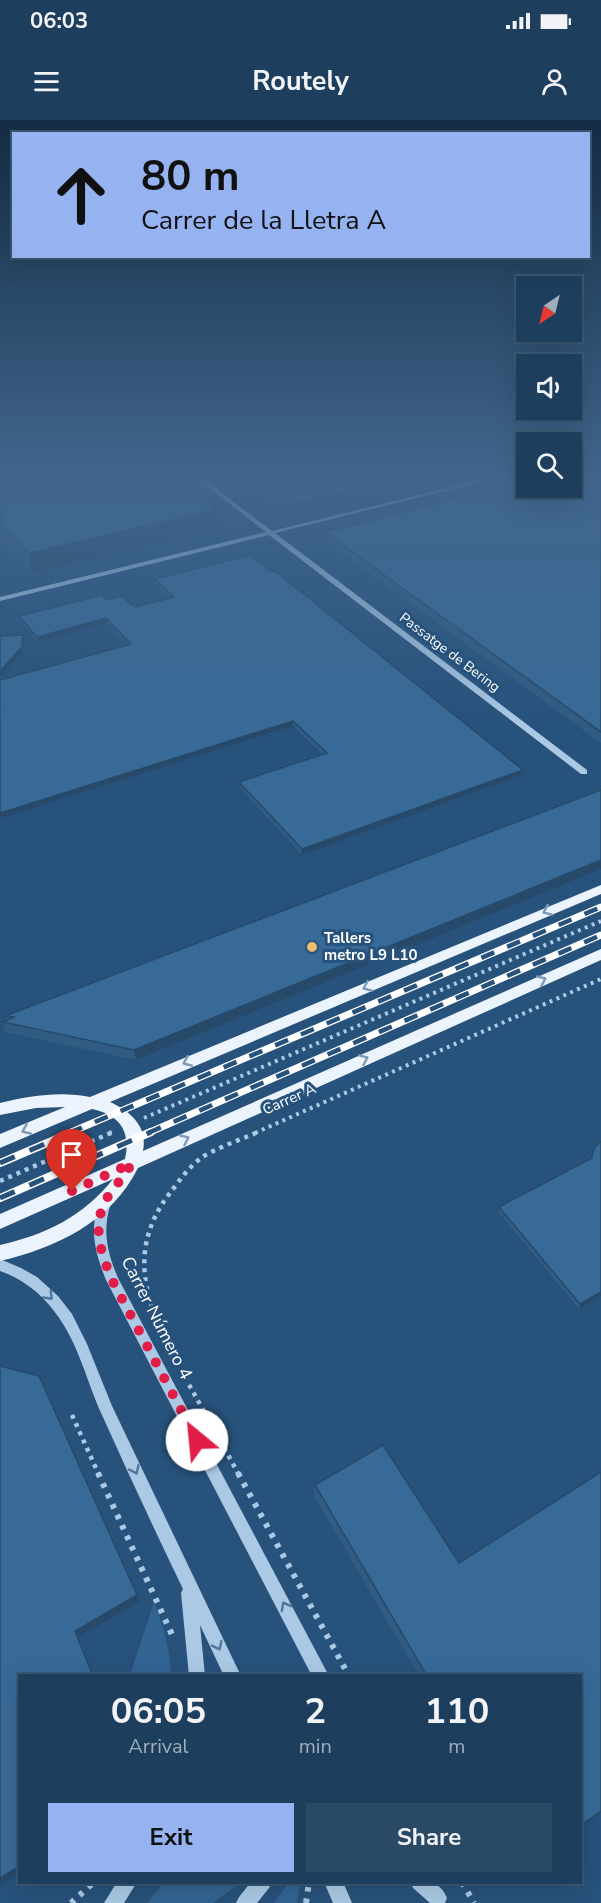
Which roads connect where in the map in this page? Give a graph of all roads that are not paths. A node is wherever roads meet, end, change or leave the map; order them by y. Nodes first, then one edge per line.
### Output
1 (164, 558) edge
2 (304, 558) edge
3 (0, 599) edge
4 (584, 772) dead end
5 (601, 889) edge
6 (601, 954) edge
7 (91, 1102) junction
8 (0, 1109) edge
9 (0, 1141) edge
10 (132, 1163) junction
11 (108, 1197) junction
12 (0, 1222) edge
13 (0, 1253) edge
14 (0, 1265) edge
15 (188, 1583) junction
16 (312, 1658) junction
17 (196, 1674) edge
18 (232, 1674) edge
19 (313, 1674) edge
20 (320, 1674) edge
21 (261, 1884) edge
22 (334, 1884) edge
23 (422, 1884) edge
24 (436, 1895) edge
25 (245, 1903) edge
26 (342, 1903) edge

1 - 3 street
2 - 4 street, Passatge de Bering
5 -> 7 main road
10 -> 6 main road, Carrer A
7 - 8 main road
7 -> 9 main road
7 - 10 main road
10 - 11 main road
10 - 12 main road, Carrer A
11 - 13 main road
16 -> 11 street, Carrer Número 4
14 -> 15 street
15 - 17 street
15 -> 18 street
16 - 19 street
16 - 20 street, Carrer Número 4
21 - 25 street
22 - 26 street
23 - 24 street

